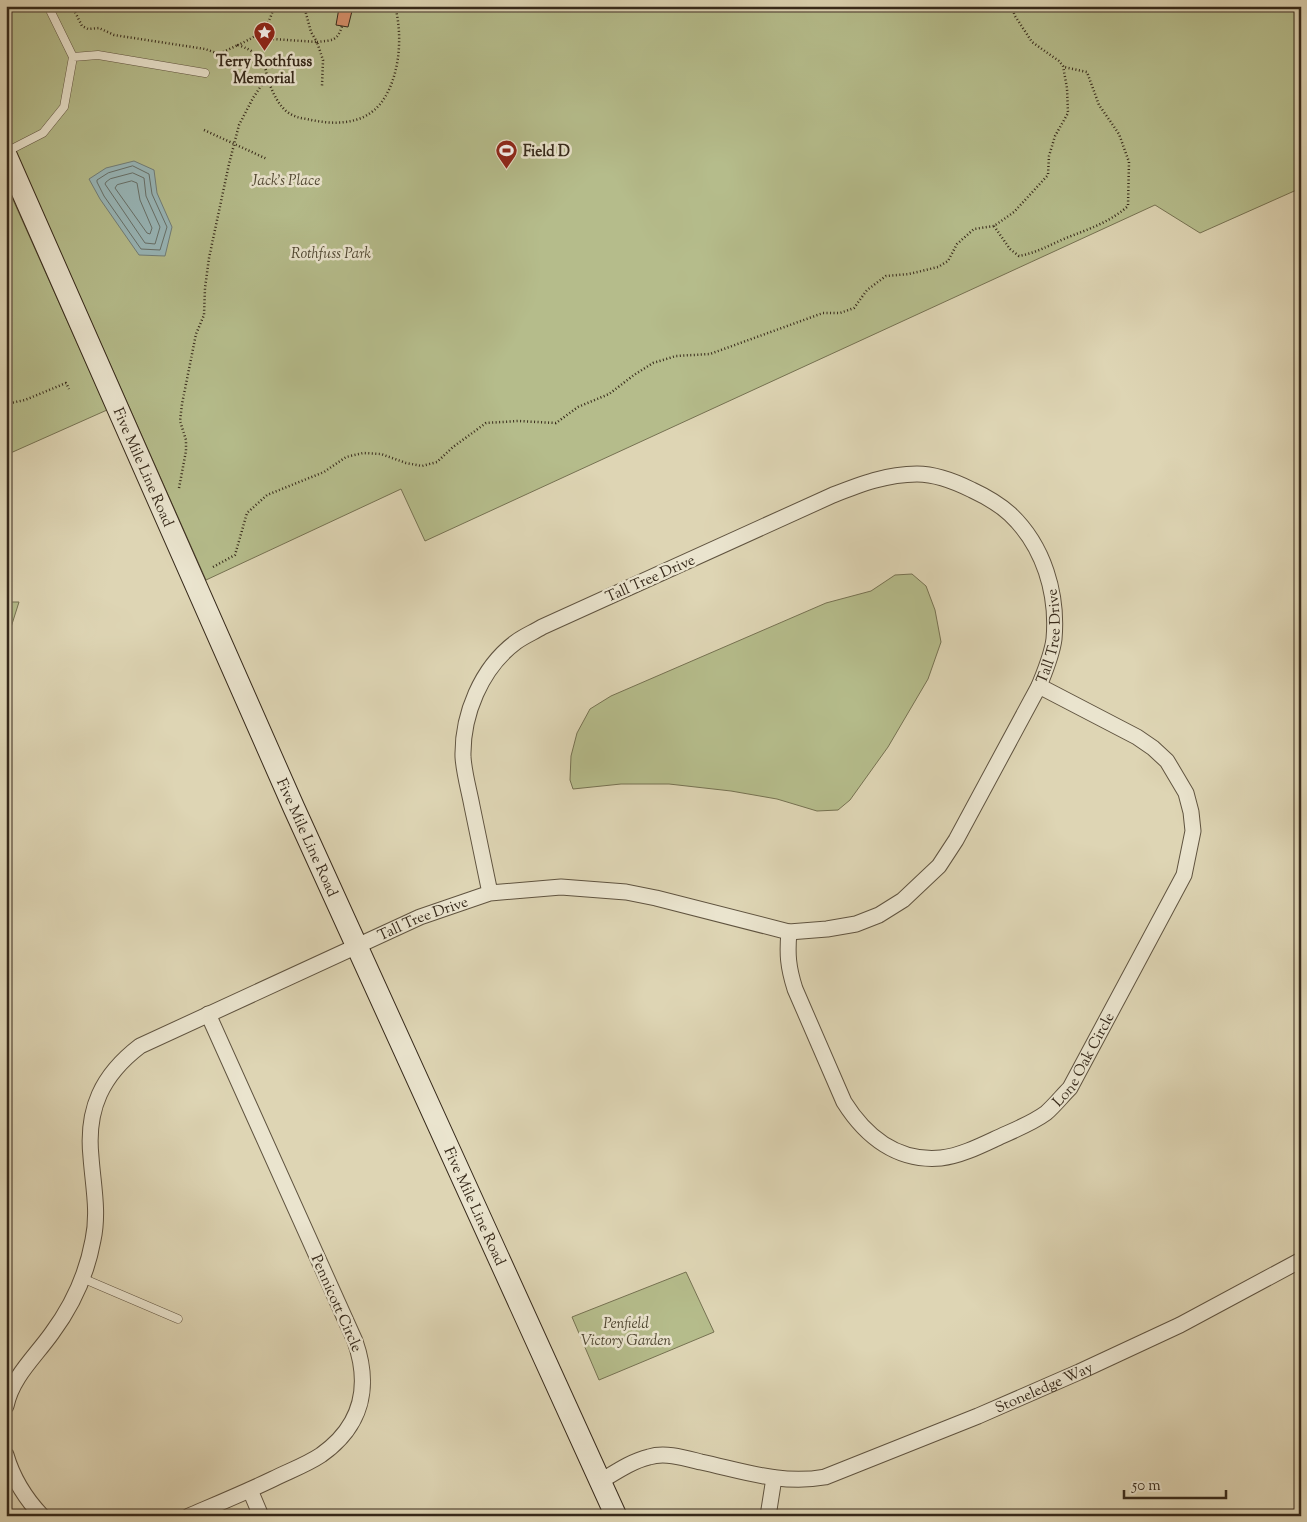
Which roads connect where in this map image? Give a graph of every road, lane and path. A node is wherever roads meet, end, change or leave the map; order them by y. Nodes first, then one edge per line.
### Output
1 (48, 6) edge
2 (72, 6) edge
3 (274, 6) edge
4 (304, 6) edge
5 (395, 6) edge
6 (1011, 6) edge
7 (342, 26) dead end
8 (256, 36) junction
9 (317, 42) junction
10 (238, 45) junction
11 (73, 57) junction
12 (1063, 66) junction
13 (205, 73) dead end
14 (267, 77) junction
15 (322, 86) dead end
16 (204, 130) dead end
17 (234, 144) junction
18 (6, 154) edge
19 (267, 159) dead end
20 (994, 226) junction
21 (69, 389) dead end
22 (6, 404) edge
23 (178, 488) dead end
24 (213, 567) dead end
25 (1040, 686) junction
26 (490, 892) junction
27 (789, 932) junction
28 (357, 945) junction
29 (208, 1014) junction
30 (1301, 1260) edge
31 (82, 1278) junction
32 (178, 1319) dead end
33 (6, 1406) edge
34 (6, 1455) edge
35 (774, 1478) junction
36 (601, 1481) junction
37 (250, 1490) junction
38 (42, 1516) edge
39 (190, 1516) edge
40 (261, 1516) edge
41 (616, 1516) edge
42 (768, 1516) edge

1 - 11 lane
2 - 10 path
3 - 8 path
4 - 9 path
5 - 14 path
6 - 12 path
7 - 9 path
8 - 9 path
8 - 10 path
9 - 15 path
10 - 14 path
11 - 13 lane
11 - 18 lane
12 - 20 path
12 - 20 path
14 - 17 path
16 - 17 path
17 - 19 path
17 - 23 path
18 - 28 main road, Five Mile Line Road
20 - 24 path
21 - 22 path
25 - 26 street, Tall Tree Drive
25 - 27 street, Tall Tree Drive
25 - 27 street, Lone Oak Circle
26 - 27 street, Tall Tree Drive
26 - 28 street, Tall Tree Drive
28 - 29 street
28 - 36 main road, Five Mile Line Road
29 - 31 street
29 - 37 street, Pennicott Circle
30 - 35 street, Stoneledge Way
31 - 32 lane
31 - 33 street
34 - 38 street
35 - 36 street, Stoneledge Way
35 - 42 street
36 - 41 main road, Five Mile Line Road
37 - 39 street, Pennicott Circle
37 - 40 street

